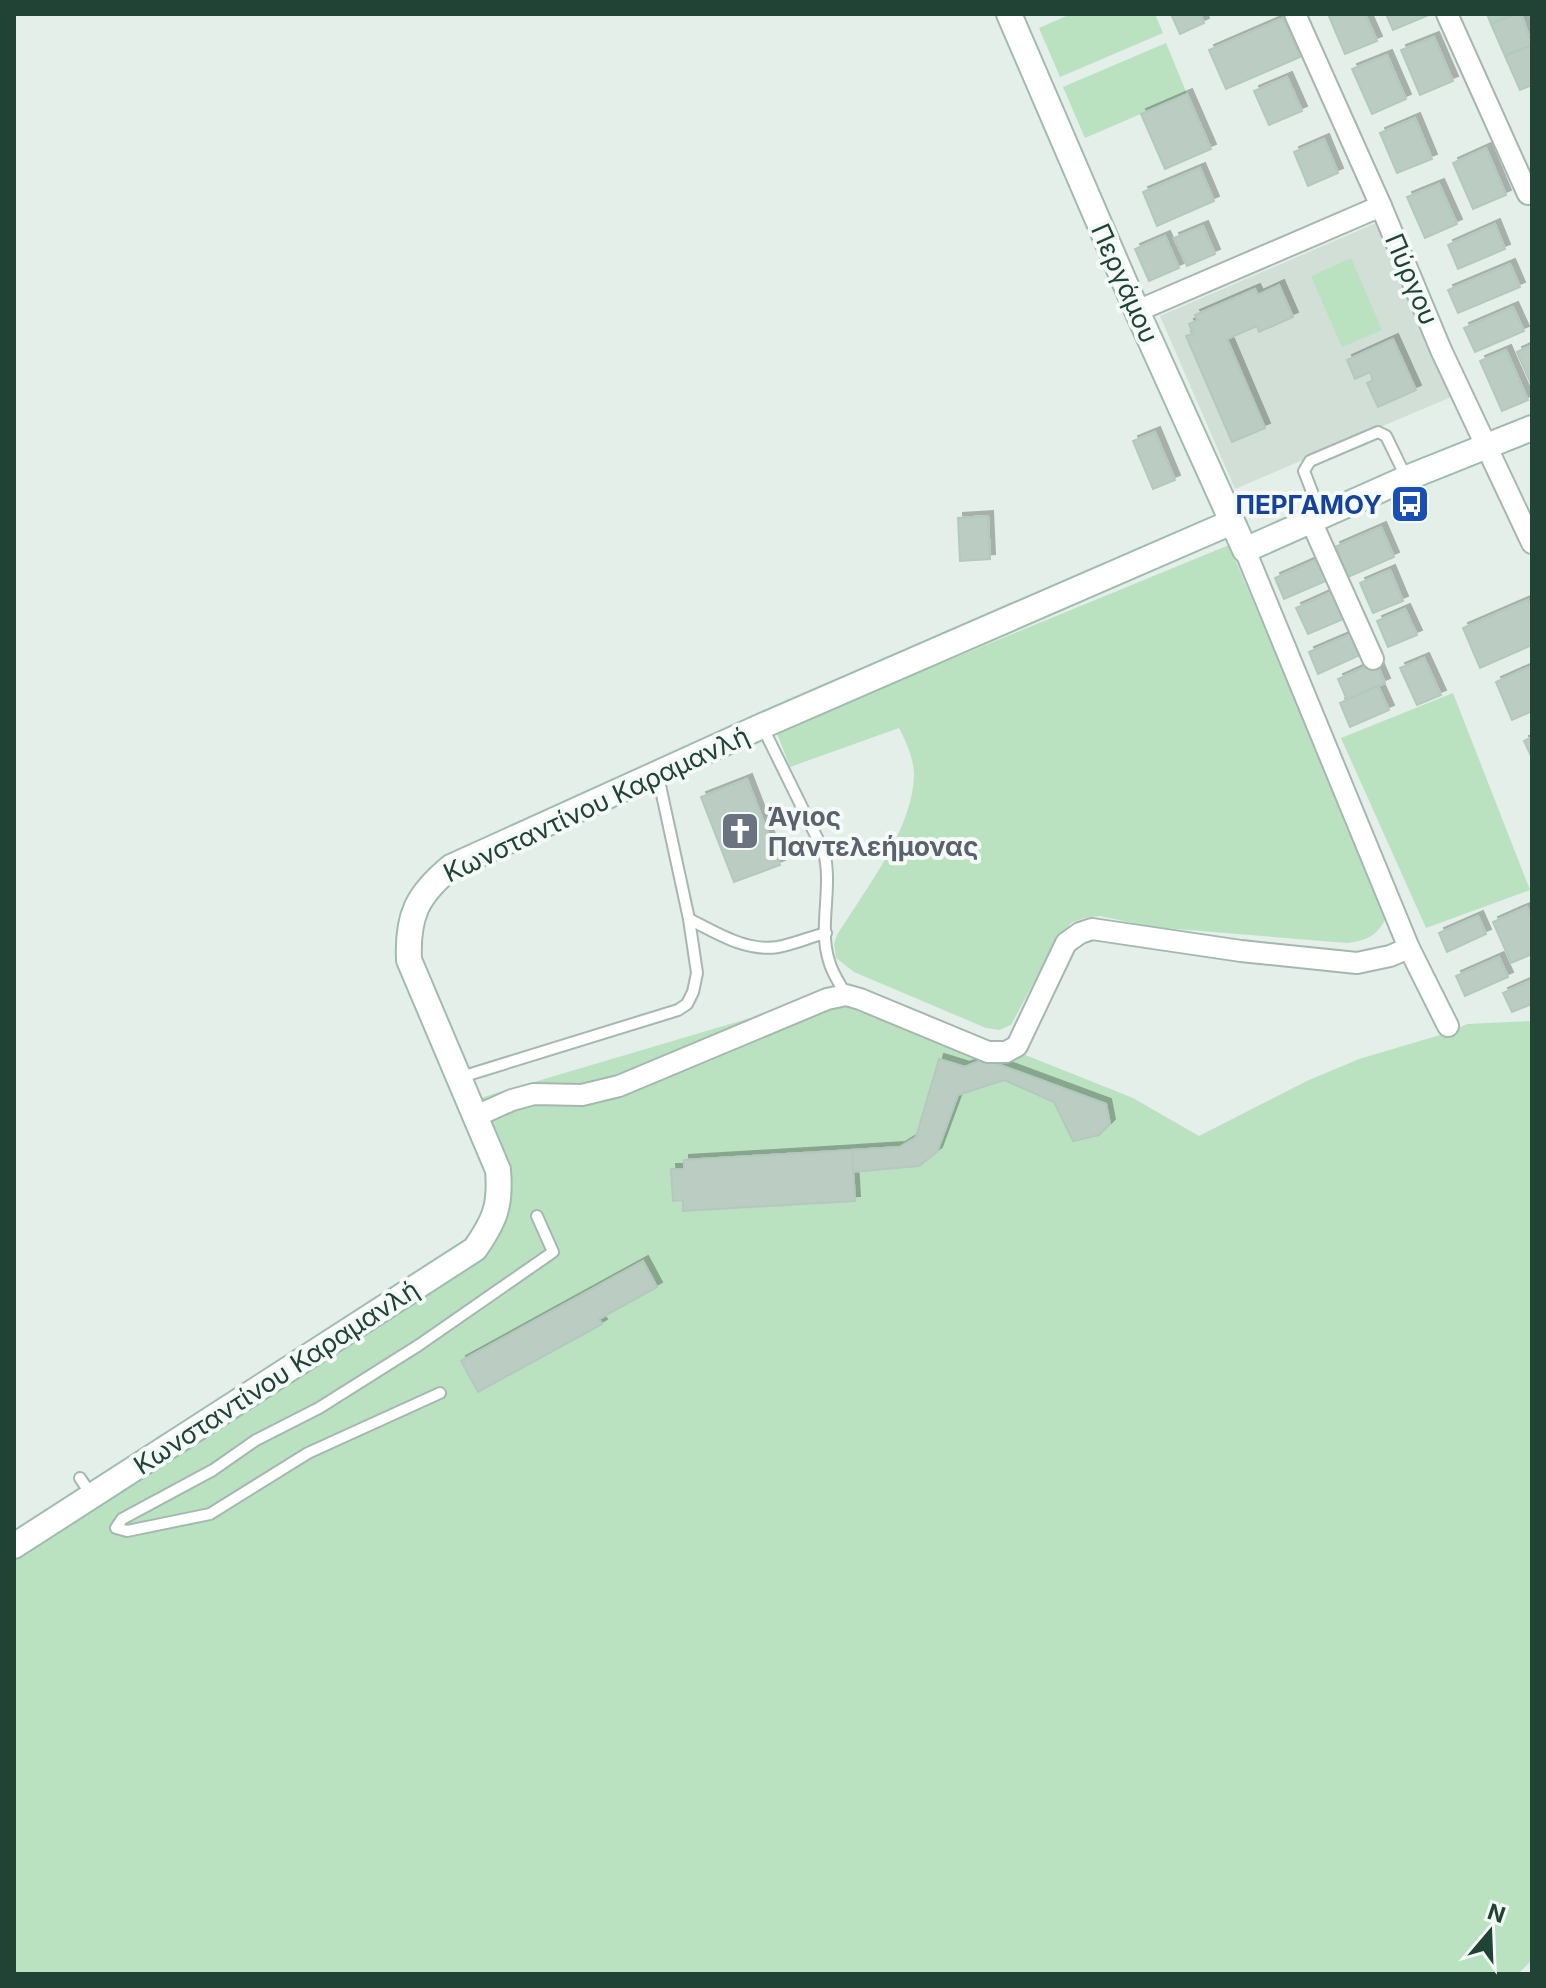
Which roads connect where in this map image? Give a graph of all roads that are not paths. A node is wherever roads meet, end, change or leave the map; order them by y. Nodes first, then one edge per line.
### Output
1 (1009, 14) edge
2 (1295, 14) edge
3 (1447, 14) edge
4 (1528, 194) dead end
5 (1381, 206) junction
6 (1137, 311) junction
7 (1532, 428) edge
8 (1488, 447) junction
9 (1407, 478) junction
10 (1316, 519) junction
11 (1232, 522) junction
12 (1532, 543) edge
13 (1245, 550) junction
14 (1373, 659) dead end
15 (762, 726) junction
16 (657, 774) junction
17 (689, 919) junction
18 (826, 933) junction
19 (1409, 948) junction
20 (846, 995) junction
21 (1448, 1026) dead end
22 (458, 1078) junction
23 (474, 1117) junction
24 (537, 1216) dead end
25 (440, 1393) dead end
26 (14, 1546) edge

1 - 6 street, Περγάμου
2 - 5 street, Πύργου
3 - 4 street
5 - 6 street
5 - 8 street, Πύργου
6 - 11 street, Περγάμου
7 - 8 street
8 - 9 street
8 - 12 street, Πύργου
9 - 10 street
9 - 10 lane
10 - 13 street
10 - 14 street
11 - 13 street, Περγάμου
11 - 15 street, Κωνσταντίνου Καραμανλή
13 - 19 street
15 - 16 street, Κωνσταντίνου Καραμανλή
15 - 18 lane
16 - 17 lane
16 - 22 street, Κωνσταντίνου Καραμανλή
17 - 18 lane
17 - 22 lane
18 - 20 lane
19 - 20 street
19 - 21 street
20 - 23 street
22 - 23 street, Κωνσταντίνου Καραμανλή
23 - 26 street, Κωνσταντίνου Καραμανλή
24 - 25 lane

